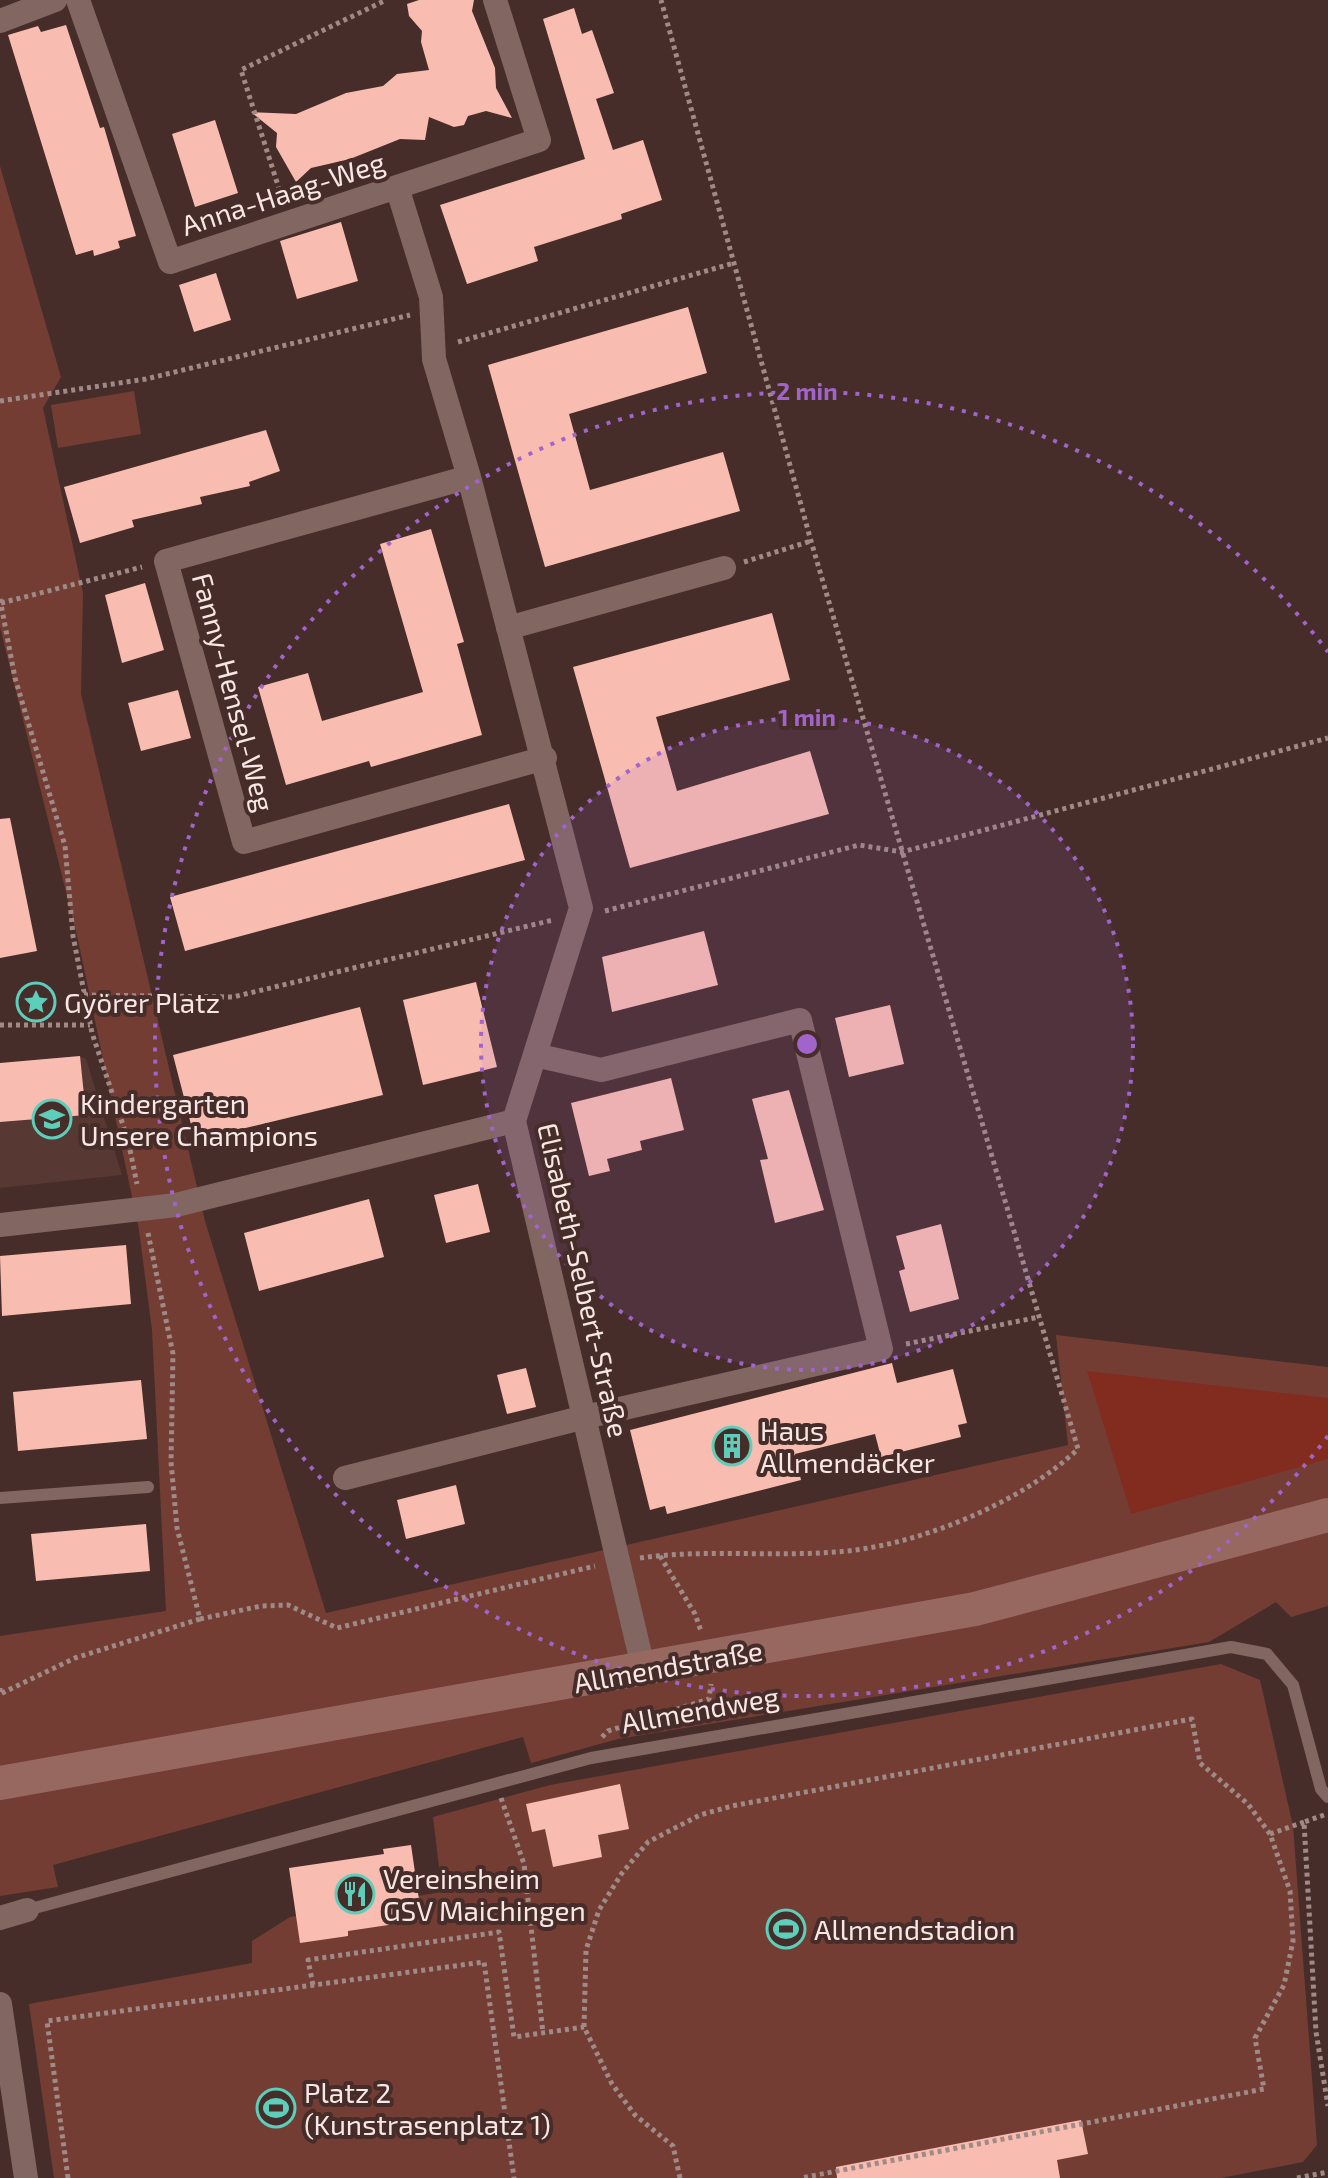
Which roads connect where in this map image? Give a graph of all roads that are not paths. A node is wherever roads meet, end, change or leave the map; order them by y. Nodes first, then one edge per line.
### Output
1 (55, 0) edge
2 (78, 0) edge
3 (495, 0) edge
4 (0, 21) edge
5 (397, 187) junction
6 (469, 477) junction
7 (724, 568) road end
8 (508, 628) junction
9 (545, 758) junction
10 (535, 1055) junction
11 (514, 1121) junction
12 (0, 1225) edge
13 (585, 1417) junction
14 (345, 1478) dead end
15 (148, 1487) dead end
16 (0, 1498) edge
17 (1328, 1515) edge
18 (644, 1671) junction
19 (0, 1783) edge
20 (1328, 1797) edge
21 (27, 1910) joint
22 (0, 1918) edge
23 (0, 2004) edge
24 (26, 2178) edge

1 - 4 street
2 - 5 street, Anna-Haag-Weg
3 - 5 street, Anna-Haag-Weg
5 - 6 street, Elisabeth-Selbert-Straße
6 - 8 street, Elisabeth-Selbert-Straße
6 - 9 street, Fanny-Hensel-Weg
7 - 8 street
8 - 9 street, Elisabeth-Selbert-Straße
9 - 10 street, Elisabeth-Selbert-Straße
10 - 11 street, Elisabeth-Selbert-Straße
10 - 13 street
11 - 12 street
11 - 13 street, Elisabeth-Selbert-Straße
13 - 14 street
13 - 18 street, Elisabeth-Selbert-Straße
15 - 16 lane
17 - 18 main road, Allmendstraße
18 - 19 main road, Allmendstraße
20 - 21 lane, Allmendweg
21 - 22 street, Allmendweg
23 - 24 street

